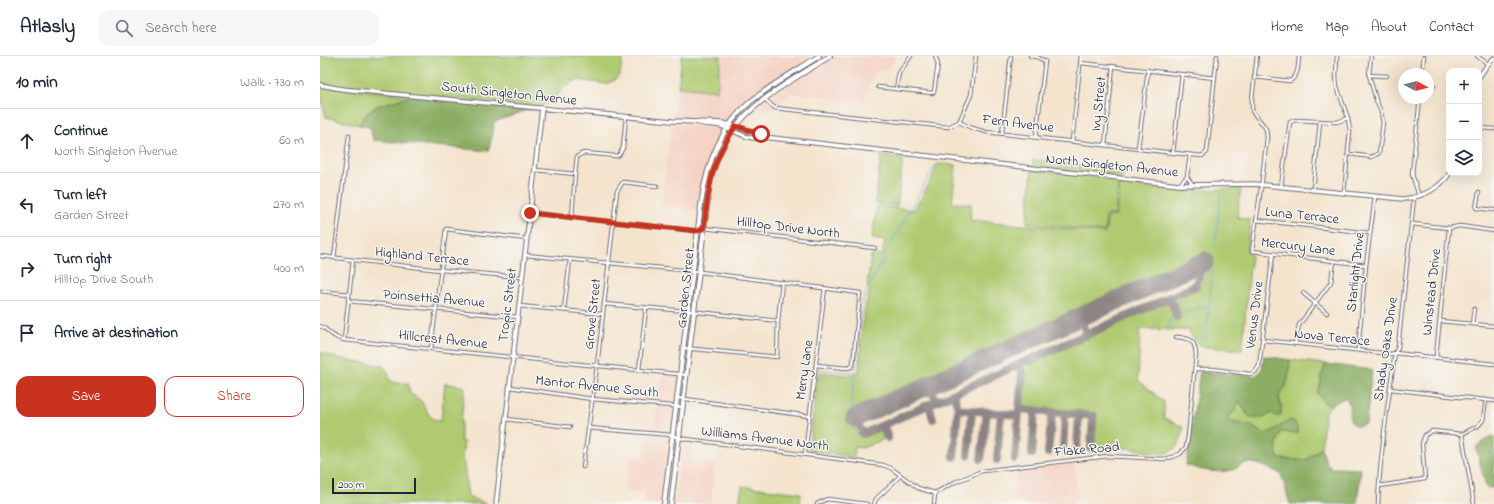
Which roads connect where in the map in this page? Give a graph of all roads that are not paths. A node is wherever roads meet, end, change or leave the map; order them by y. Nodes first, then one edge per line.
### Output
1 (830, 56) edge
2 (911, 56) edge
3 (935, 56) edge
4 (976, 56) edge
5 (1011, 56) edge
6 (1030, 56) edge
7 (1081, 56) edge
8 (1217, 56) edge
9 (1257, 56) edge
10 (1299, 56) edge
11 (1337, 56) edge
12 (1371, 56) edge
13 (1424, 56) edge
14 (1477, 56) edge
15 (818, 57) edge
16 (1494, 58) edge
17 (1080, 63) junction
18 (1488, 64) junction
19 (806, 65) junction
20 (1113, 66) junction
21 (1423, 68) edge
22 (809, 70) junction
23 (1148, 70) junction
24 (1482, 73) edge
25 (1182, 74) junction
26 (1369, 74) junction
27 (1387, 76) dead end
28 (1254, 77) junction
29 (797, 78) junction
30 (1215, 78) junction
31 (320, 85) edge
32 (878, 87) dead end
33 (896, 89) junction
34 (765, 98) junction
35 (1419, 104) edge
36 (542, 108) junction
37 (626, 117) junction
38 (1348, 118) junction
39 (959, 122) junction
40 (1320, 122) junction
41 (729, 126) junction
42 (736, 126) junction
43 (1482, 128) edge
44 (1494, 129) edge
45 (732, 131) junction
46 (1002, 133) junction
47 (349, 135) dead end
48 (764, 137) junction
49 (1036, 137) junction
50 (1072, 141) junction
51 (1105, 145) junction
52 (1138, 149) junction
53 (1173, 153) junction
54 (1349, 154) junction
55 (1190, 155) junction
56 (536, 170) junction
57 (575, 174) junction
58 (1447, 176) edge
59 (1187, 177) junction
60 (1261, 184) junction
61 (1179, 185) junction
62 (1193, 185) junction
63 (657, 186) dead end
64 (1281, 186) junction
65 (1313, 190) junction
66 (1479, 192) dead end
67 (1344, 194) junction
68 (1419, 196) junction
69 (1375, 197) junction
70 (1414, 198) junction
71 (1494, 210) edge
72 (530, 213) junction
73 (572, 218) junction
74 (1256, 220) junction
75 (613, 222) junction
76 (1412, 224) junction
77 (704, 228) junction
78 (1449, 228) junction
79 (698, 231) junction
80 (1494, 231) edge
81 (1370, 233) junction
82 (527, 240) junction
83 (875, 248) dead end
84 (1274, 254) junction
85 (525, 255) junction
86 (320, 256) edge
87 (334, 258) junction
88 (353, 260) junction
89 (570, 260) junction
90 (1334, 261) junction
91 (608, 263) junction
92 (1366, 265) junction
93 (440, 270) junction
94 (693, 271) junction
95 (699, 272) junction
96 (522, 277) junction
97 (782, 282) junction
98 (825, 288) junction
99 (320, 291) edge
100 (1303, 292) dead end
101 (349, 294) junction
102 (348, 301) junction
103 (1315, 303) junction
104 (604, 304) junction
105 (519, 306) junction
106 (646, 308) junction
107 (436, 309) junction
108 (1474, 309) dead end
109 (564, 310) junction
110 (689, 312) junction
111 (695, 312) junction
112 (1327, 313) dead end
113 (603, 314) junction
114 (518, 317) junction
115 (778, 321) junction
116 (1440, 321) junction
117 (1472, 324) junction
118 (320, 326) edge
119 (1494, 326) edge
120 (1176, 337) dead end
121 (344, 340) junction
122 (1263, 340) junction
123 (1295, 344) junction
124 (431, 348) junction
125 (684, 348) junction
126 (690, 348) junction
127 (1358, 350) junction
128 (1395, 353) junction
129 (1436, 357) junction
130 (513, 358) junction
131 (1494, 364) edge
132 (816, 365) junction
133 (597, 366) junction
134 (1195, 369) junction
135 (639, 370) junction
136 (681, 374) junction
137 (688, 375) junction
138 (510, 387) junction
139 (1390, 389) junction
140 (678, 398) junction
141 (684, 398) junction
142 (592, 399) junction
143 (1486, 400) junction
144 (1494, 401) edge
145 (677, 406) junction
146 (683, 407) junction
147 (809, 416) junction
148 (506, 419) junction
149 (570, 427) dead end
150 (588, 428) junction
151 (1462, 434) junction
152 (673, 436) junction
153 (679, 438) junction
154 (805, 454) junction
155 (676, 464) junction
156 (669, 466) junction
157 (583, 467) dead end
158 (900, 476) junction
159 (1379, 486) junction
160 (935, 493) junction
161 (496, 504) edge
162 (501, 504) edge
163 (664, 504) edge
164 (671, 504) edge
165 (817, 504) edge
166 (867, 504) edge
167 (874, 504) edge
168 (934, 504) edge
169 (1378, 504) edge
170 (1474, 504) edge

1 - 22 main road, Garden Street
2 - 33 street
3 - 33 street
4 - 39 street
5 - 46 street
6 - 49 street
7 - 17 street
8 - 30 street
9 - 28 street
10 - 28 street
11 - 38 street
12 - 26 street
13 - 21 street
14 - 18 street
15 - 19 main road, Garden Street
15 - 22 main road
16 - 18 street
17 - 20 street
17 - 50 street
18 - 24 street
19 - 29 main road
19 - 41 main road, Garden Street
20 - 23 street
20 - 51 street, Ivy Street
22 - 29 main road, Garden Street
23 - 25 street
23 - 52 street
25 - 30 street
25 - 53 street
26 - 27 street
26 - 54 street
28 - 60 street
29 - 34 main road, Garden Street
30 - 55 street, Fern Avenue
31 - 36 street, South Singleton Avenue
32 - 33 street
34 - 39 street
34 - 42 main road, Garden Street
35 - 68 street
36 - 37 street, South Singleton Avenue
36 - 56 street, Tropic Street
37 - 41 street, South Singleton Avenue
37 - 57 street
38 - 40 street
38 - 54 street
39 - 46 street, Fern Avenue
40 - 64 street
40 - 65 street
41 - 42 street, North Singleton Avenue
41 - 45 street
41 - 79 main road, Garden Street
42 - 45 main road, Garden Street
42 - 48 street, North Singleton Avenue
43 - 44 street
45 - 48 street, North Singleton Avenue
45 - 77 main road, Garden Street
46 - 49 street, Fern Avenue
47 - 87 street
48 - 61 street, North Singleton Avenue
49 - 50 street, Fern Avenue
50 - 51 street, Fern Avenue
51 - 52 street, Fern Avenue
52 - 53 street, Fern Avenue
53 - 55 street, Fern Avenue
54 - 67 street
55 - 59 street
56 - 57 street
56 - 72 street, Tropic Street
57 - 73 street
58 - 68 street, North Singleton Avenue
59 - 61 street
59 - 62 street
60 - 62 street, North Singleton Avenue
60 - 64 street, North Singleton Avenue
60 - 74 street
61 - 62 street, North Singleton Avenue
63 - 75 street, Grove Street
64 - 65 street, North Singleton Avenue
65 - 67 street, North Singleton Avenue
66 - 71 street
67 - 69 street, North Singleton Avenue
68 - 70 street, North Singleton Avenue
69 - 70 street, North Singleton Avenue
69 - 81 street, Starlight Drive
70 - 76 street, Shady Oaks Drive
72 - 73 street
72 - 82 street, Tropic Street
73 - 75 street
74 - 81 street, Luna Terrace
74 - 84 street, Mercury Lane
75 - 79 street
75 - 91 street, Grove Street
76 - 78 street
76 - 128 street, Shady Oaks Drive
77 - 79 street
77 - 83 street, Hilltop Drive North
77 - 95 main road, Garden Street
78 - 80 street
78 - 116 street, Winstead Drive
79 - 94 main road, Garden Street
81 - 92 street, Starlight Drive
82 - 85 street, Tropic Street
82 - 93 street
84 - 90 street, Mercury Lane
84 - 122 street, Venus Drive
85 - 89 street
85 - 96 street, Tropic Street
86 - 87 street, Highland Terrace
87 - 88 street, Highland Terrace
88 - 93 street, Highland Terrace
88 - 101 street
89 - 91 street
89 - 109 street
90 - 92 street, Mercury Lane
90 - 103 street
91 - 94 street
91 - 104 street, Grove Street
92 - 127 street, Starlight Drive
93 - 96 street, Highland Terrace
93 - 107 street
94 - 95 street
94 - 110 main road, Garden Street
95 - 97 street
95 - 111 main road, Garden Street
96 - 105 street, Tropic Street
97 - 98 street
97 - 115 street
98 - 132 street, Merry Lane
98 - 132 street
99 - 101 street
100 - 103 street
101 - 102 street
102 - 107 street, Poinsettia Avenue
102 - 121 street
103 - 112 street
103 - 123 street
104 - 106 street
104 - 113 street, Grove Street
105 - 109 street
105 - 114 street, Tropic Street
106 - 110 street
106 - 135 street
107 - 114 street, Poinsettia Avenue
107 - 124 street
108 - 117 street
109 - 113 street
110 - 111 street
110 - 125 main road, Garden Street
111 - 115 street
111 - 126 main road, Garden Street
113 - 133 street, Grove Street
114 - 130 street, Tropic Street
115 - 126 street
116 - 117 street
116 - 129 street, Winstead Drive
117 - 119 street
118 - 121 street, Hillcrest Avenue
120 - 134 street, Flake Road
121 - 124 street, Hillcrest Avenue
122 - 123 street, Nova Terrace
122 - 134 street, Venus Drive
123 - 127 street, Nova Terrace
124 - 130 street, Hillcrest Avenue
125 - 126 street
125 - 136 main road, Garden Street
126 - 137 main road, Garden Street
127 - 128 street, Nova Terrace
128 - 129 street, Nova Terrace
128 - 139 street, Shady Oaks Drive
129 - 131 street, Nova Terrace
130 - 133 street, Hillcrest Avenue
130 - 138 street, Tropic Street
132 - 147 street, Merry Lane
133 - 135 street, Hillcrest Avenue
133 - 142 street, Grove Street
134 - 160 street, Flake Road
135 - 136 street, Hillcrest Avenue
136 - 137 street, Hillcrest Avenue
136 - 140 main road, Garden Street
137 - 141 main road, Garden Street
138 - 142 street, Mantor Avenue South
138 - 148 street, Tropic Street
139 - 143 street
139 - 159 street, Shady Oaks Drive
140 - 141 street
140 - 145 main road, Garden Street
141 - 146 main road, Garden Street
141 - 147 street
142 - 145 street, Mantor Avenue South
142 - 150 street, Grove Street
143 - 144 street
143 - 151 street
145 - 146 street, Mantor Avenue South
145 - 152 main road, Garden Street
146 - 153 main road, Garden Street
147 - 154 street, Merry Lane
148 - 149 street
148 - 161 street, Tropic Street
150 - 152 street, Williams Avenue North
150 - 157 street, Grove Street
151 - 159 street
151 - 170 street
152 - 153 street, Williams Avenue North
152 - 156 main road, Garden Street
153 - 154 street, Williams Avenue North
153 - 155 main road, Garden Street
154 - 158 street, Williams Avenue North
155 - 156 main road
155 - 164 main road, Garden Street
156 - 163 main road, Garden Street
158 - 160 street, Williams Avenue North
158 - 167 street
159 - 169 street, Shady Oaks Drive
160 - 168 street
161 - 162 street
165 - 166 street

